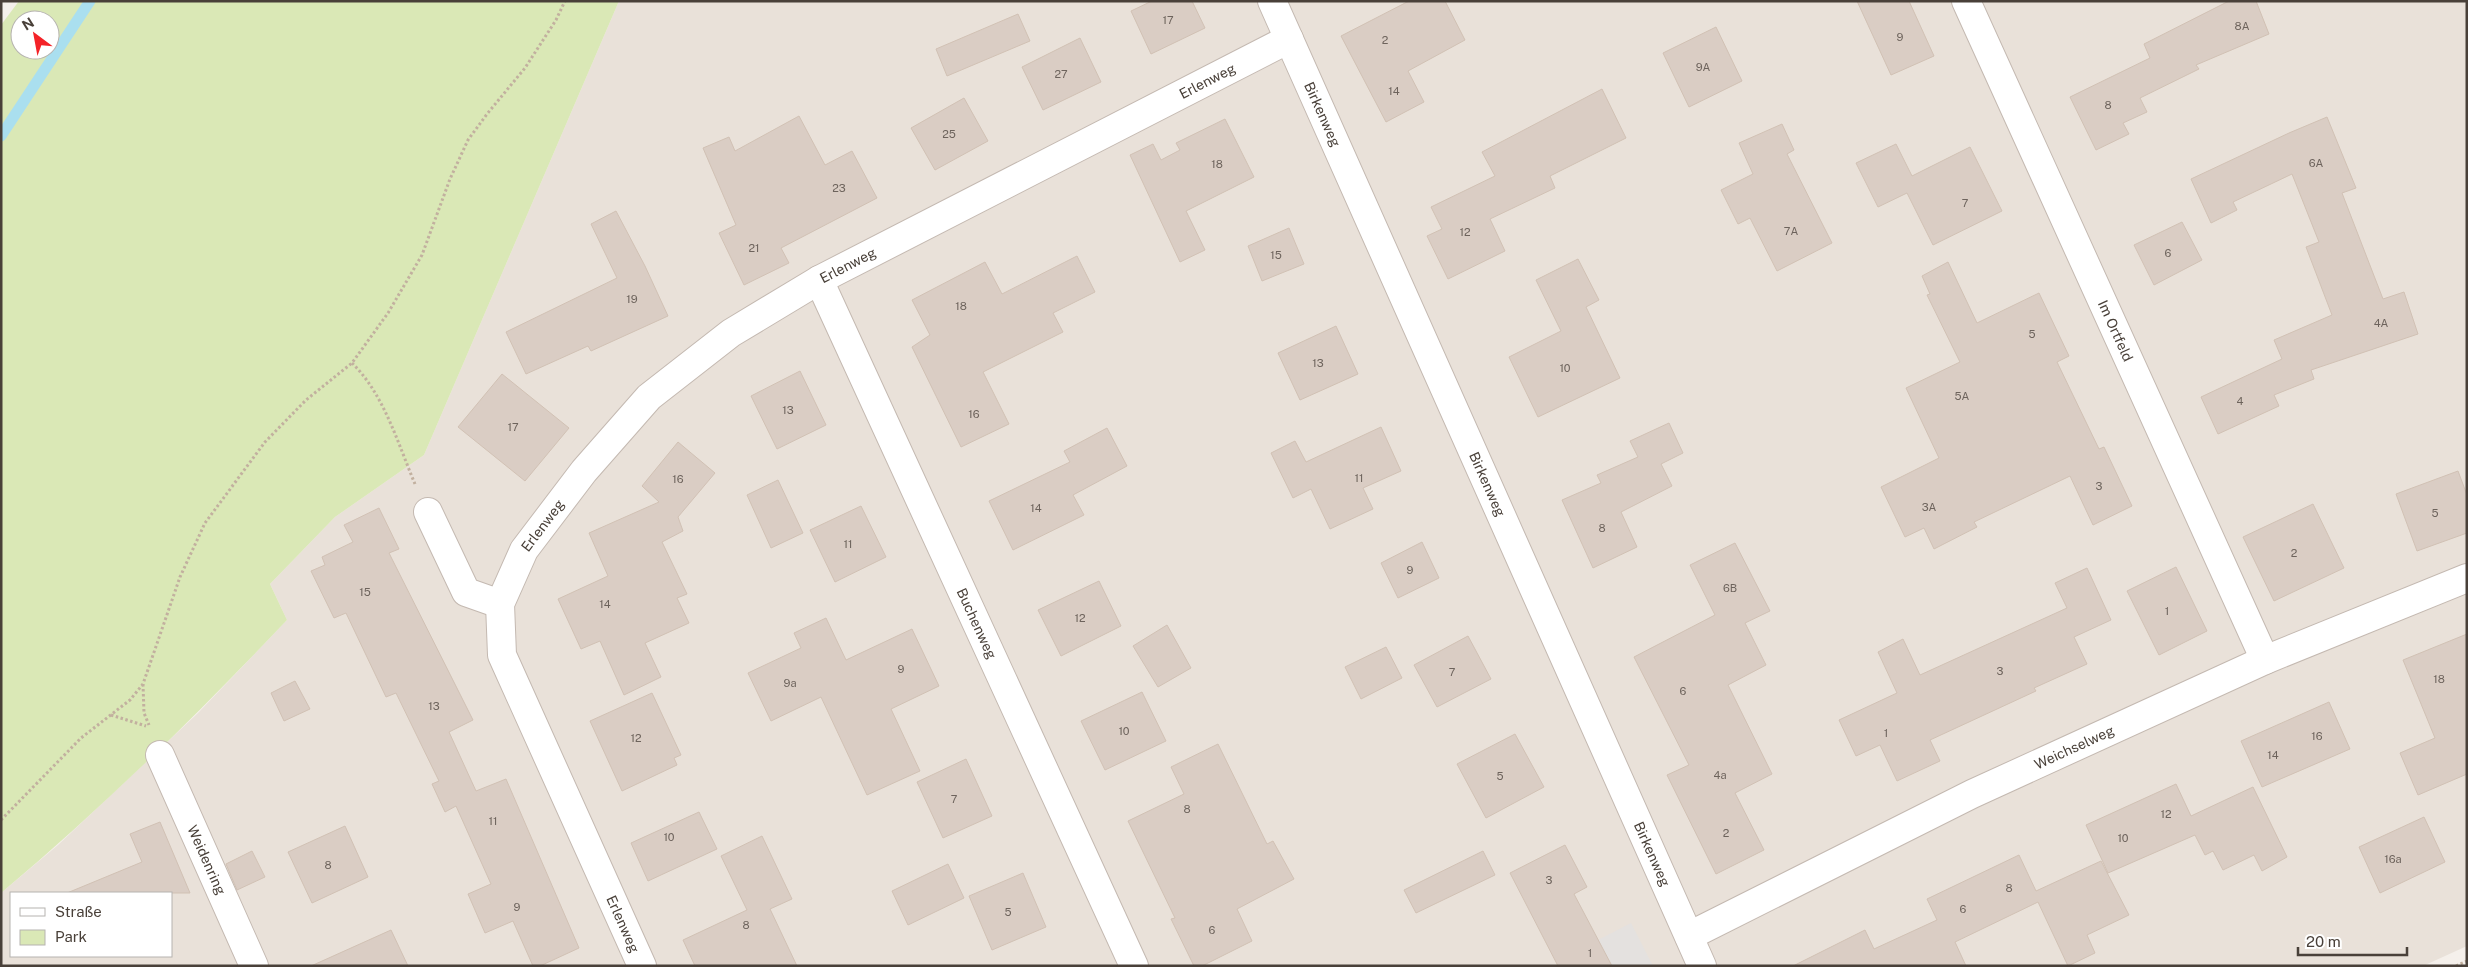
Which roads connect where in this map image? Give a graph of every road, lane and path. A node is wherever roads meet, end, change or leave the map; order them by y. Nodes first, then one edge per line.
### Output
1 (565, 1) edge
2 (1966, 1) edge
3 (1273, 2) edge
4 (1289, 39) junction
5 (819, 280) junction
6 (352, 363) junction
7 (428, 512) joint
8 (2467, 578) edge
9 (500, 604) junction
10 (2265, 660) junction
11 (143, 684) junction
12 (110, 715) junction
13 (160, 755) dead end
14 (1, 820) edge
15 (1689, 936) junction
16 (2467, 961) edge
17 (254, 966) edge
18 (642, 966) edge
19 (1134, 966) edge
20 (1702, 966) edge
21 (2456, 966) edge

1 - 6 path
2 - 10 street, Im Ortfeld
3 - 4 street, Birkenweg
4 - 5 street, Erlenweg
4 - 15 street, Birkenweg
5 - 9 street, Erlenweg
5 - 19 street, Buchenweg
6 - 7 path
6 - 11 path
7 - 9 street
8 - 10 street, Weichselweg
9 - 18 street, Erlenweg
10 - 15 street, Weichselweg
11 - 12 path
11 - 12 path
12 - 14 path
13 - 17 street, Weidenring
15 - 20 street, Birkenweg
16 - 21 path

